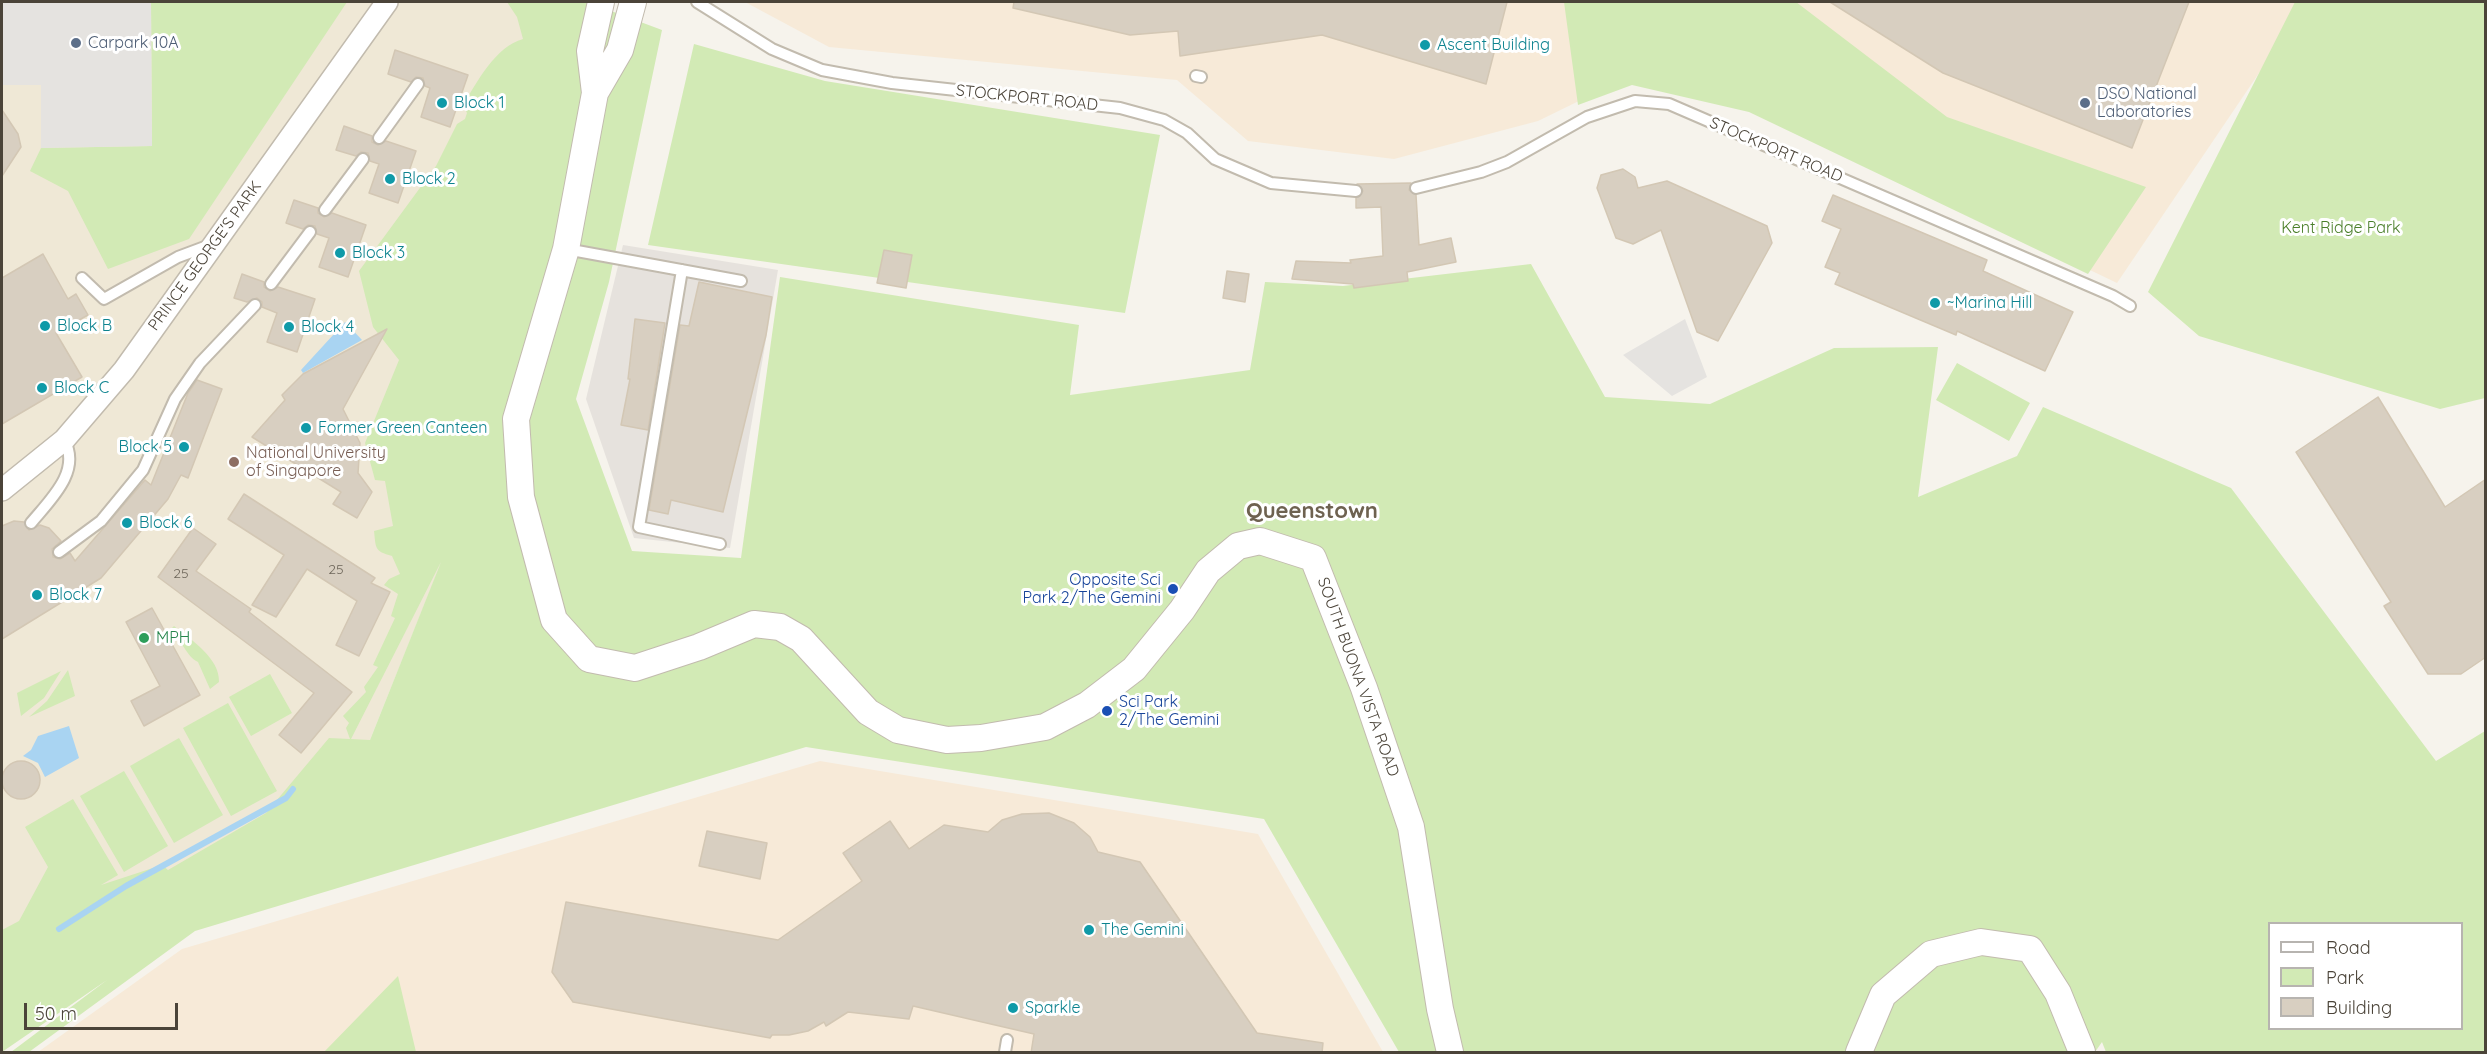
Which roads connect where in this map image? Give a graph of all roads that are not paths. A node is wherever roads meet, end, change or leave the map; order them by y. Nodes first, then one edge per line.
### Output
1 (387, 2) edge
2 (601, 2) edge
3 (633, 2) edge
4 (697, 2) edge
5 (418, 84) dead end
6 (595, 93) junction
7 (379, 138) dead end
8 (363, 159) dead end
9 (1416, 188) dead end
10 (1356, 191) dead end
11 (325, 210) dead end
12 (310, 232) dead end
13 (213, 243) junction
14 (566, 249) junction
15 (682, 270) junction
16 (82, 279) dead end
17 (741, 281) dead end
18 (271, 284) dead end
19 (255, 305) dead end
20 (2130, 306) dead end
21 (64, 440) junction
22 (2, 490) edge
23 (31, 523) dead end
24 (720, 544) dead end
25 (59, 552) dead end
26 (1007, 1040) dead end
27 (1005, 1053) edge
28 (1449, 1053) edge
29 (1858, 1053) edge
30 (2082, 1053) edge

1 - 13 street, PRINCE GEORGE'S PARK
2 - 6 street, SOUTH BUONA VISTA ROAD
3 - 6 street, SOUTH BUONA VISTA ROAD
4 - 10 lane, STOCKPORT ROAD
5 - 7 lane
6 - 14 street, SOUTH BUONA VISTA ROAD
8 - 11 lane
9 - 20 lane, STOCKPORT ROAD
12 - 18 lane
13 - 16 lane
13 - 21 street, PRINCE GEORGE'S PARK
14 - 15 lane
14 - 28 street, SOUTH BUONA VISTA ROAD
15 - 17 lane
15 - 24 lane
19 - 25 lane
21 - 22 street, PRINCE GEORGE'S PARK
21 - 23 lane
26 - 27 lane
29 - 30 street

